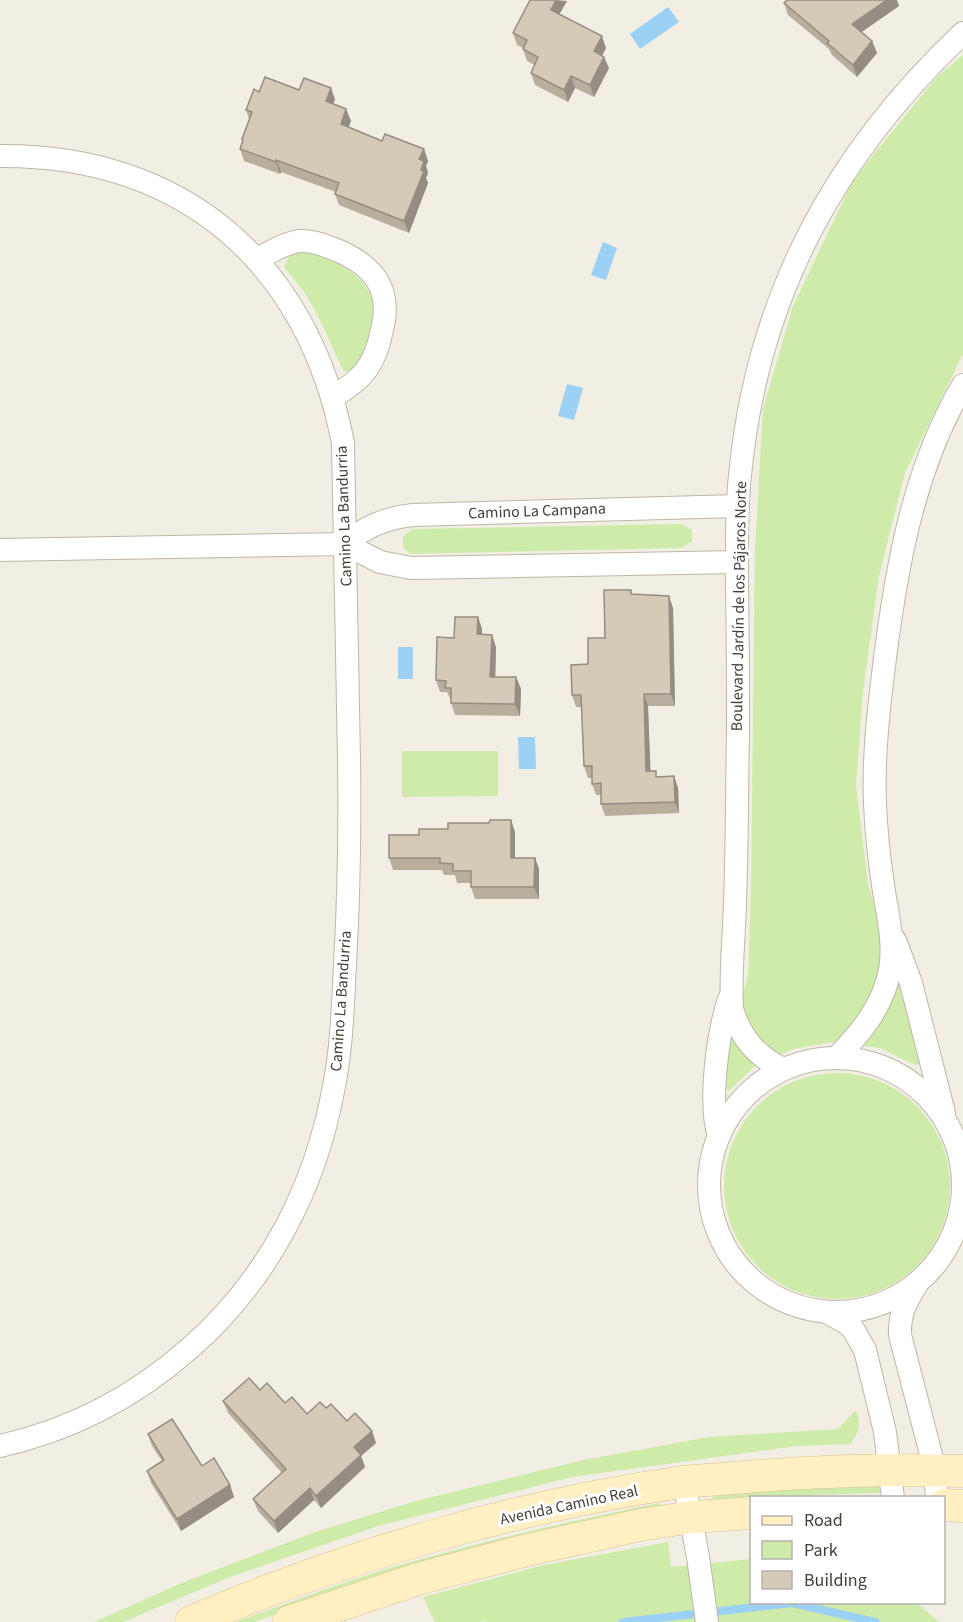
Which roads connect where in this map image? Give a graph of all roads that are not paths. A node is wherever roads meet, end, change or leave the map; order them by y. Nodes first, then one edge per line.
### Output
1 (963, 33) edge
2 (0, 156) edge
3 (256, 259) junction
4 (963, 385) edge
5 (332, 397) junction
6 (738, 506) junction
7 (345, 544) junction
8 (0, 550) edge
9 (737, 562) junction
10 (891, 930) junction
11 (731, 992) junction
12 (836, 1058) junction
13 (783, 1070) junction
14 (945, 1120) junction
15 (719, 1136) junction
16 (920, 1281) junction
17 (826, 1312) junction
18 (0, 1446) edge
19 (945, 1480) edge
20 (684, 1482) junction
21 (892, 1484) edge
22 (945, 1505) edge
23 (963, 1506) edge
24 (750, 1513) edge
25 (692, 1517) junction
26 (191, 1622) edge
27 (289, 1622) edge
28 (707, 1622) edge

1 - 6 street, Boulevard Jardín de los Pájaros Norte
2 - 3 street, Camino La Bandurria
3 - 5 street, Camino La Bandurria
3 - 5 street
4 - 10 street
5 - 7 street, Camino La Bandurria
6 - 7 street, Camino La Campana
6 - 9 street, Boulevard Jardín de los Pájaros Norte
7 - 8 street
7 - 9 street
7 - 18 street, Camino La Bandurria
9 - 11 street, Boulevard Jardín de los Pájaros Norte
10 - 12 street
10 - 14 street
11 - 13 street, Boulevard Jardín de los Pájaros Norte
11 - 15 street, Boulevard Jardín de los Pájaros Norte
12 - 13 street
12 - 14 street
13 - 15 street
14 - 16 street
15 - 17 street
16 - 17 street
16 - 19 street
17 - 21 street
19 - 21 main road, Avenida Camino Real
20 - 21 main road, Avenida Camino Real
20 - 25 street
20 - 26 main road, Avenida Camino Real
22 - 23 main road
24 - 25 main road
25 - 27 main road
25 - 28 street

